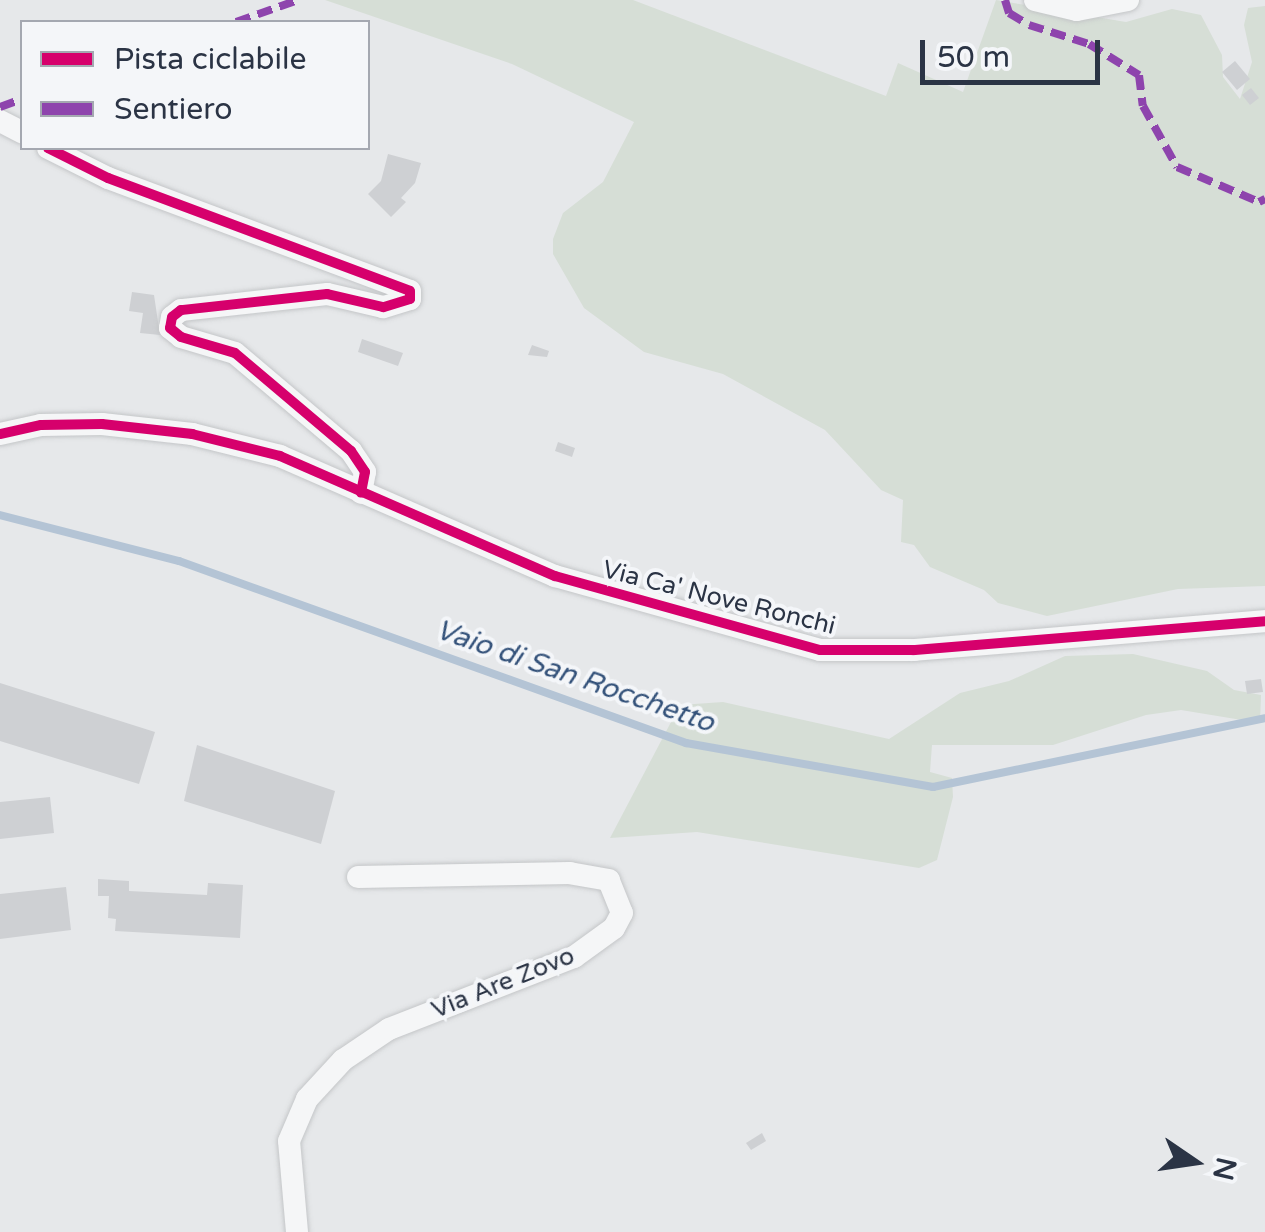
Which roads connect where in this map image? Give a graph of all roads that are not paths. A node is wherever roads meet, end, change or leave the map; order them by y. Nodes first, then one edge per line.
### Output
1 (1035, 0) edge
2 (1128, 0) edge
3 (52, 150) edge
4 (0, 434) edge
5 (361, 492) junction
6 (1265, 621) edge
7 (358, 877) dead end
8 (297, 1232) edge

1 - 2 street
3 - 5 street
4 - 5 street, Via Ca' Nove Ronchi
5 - 6 street, Via Ca' Nove Ronchi
7 - 8 street, Via Are Zovo

